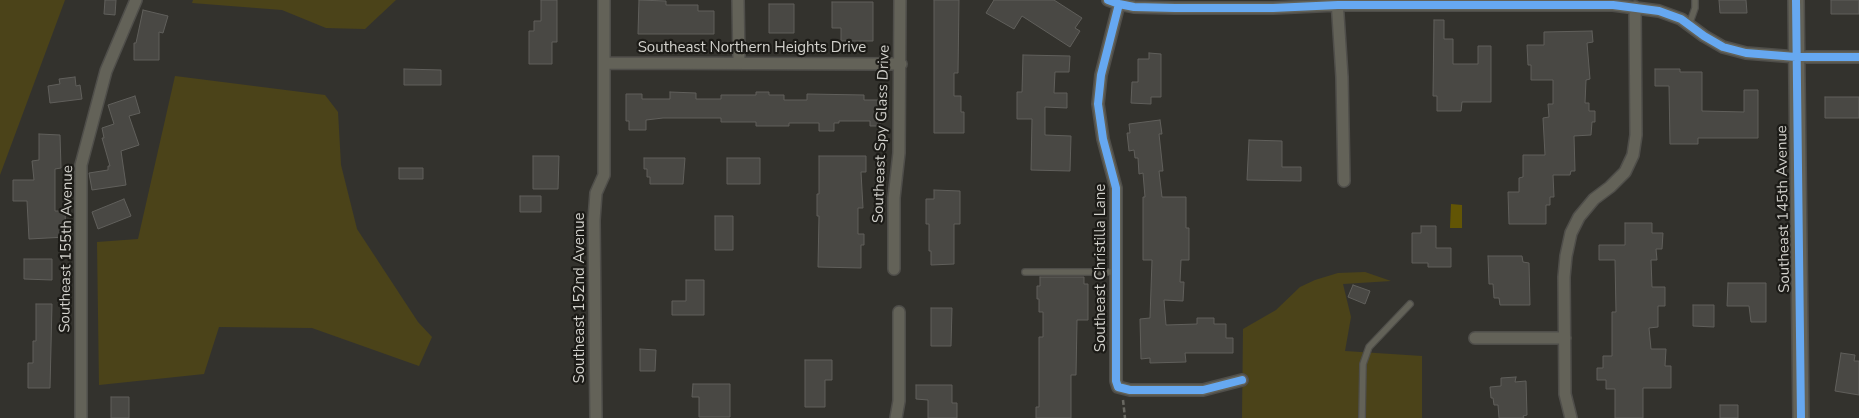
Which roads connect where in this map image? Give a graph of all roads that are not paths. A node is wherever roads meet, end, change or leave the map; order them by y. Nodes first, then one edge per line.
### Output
1 (136, 0) edge
2 (604, 0) edge
3 (738, 0) edge
4 (900, 0) edge
5 (1695, 0) edge
6 (1796, 0) edge
7 (1114, 2) edge
8 (1337, 2) edge
9 (1635, 6) junction
10 (1689, 25) junction
11 (1796, 57) junction
12 (1859, 57) edge
13 (604, 63) junction
14 (739, 63) junction
15 (901, 64) junction
16 (1344, 181) dead end
17 (894, 269) dead end
18 (1025, 272) dead end
19 (1117, 272) junction
20 (1410, 304) dead end
21 (899, 312) dead end
22 (1475, 338) dead end
23 (1565, 338) junction
24 (1242, 380) dead end
25 (81, 418) edge
26 (596, 418) edge
27 (896, 418) edge
28 (1362, 418) edge
29 (1571, 418) edge
30 (1800, 418) edge

1 - 25 street, Southeast 155th Avenue
2 - 13 street, Southeast 152nd Avenue
3 - 14 street
4 - 15 street, Southeast Spy Glass Drive
5 - 10 lane
6 - 11 street, Southeast 145th Avenue
7 - 8 street
7 - 19 street, Southeast Christilla Lane
8 - 9 street
8 - 16 street
9 - 10 street
9 - 23 street
10 - 11 street
11 - 12 street
11 - 30 street, Southeast 145th Avenue
13 - 14 street, Southeast Northern Heights Drive
13 - 26 street, Southeast 152nd Avenue
14 - 15 street, Southeast Northern Heights Drive
15 - 17 street, Southeast Spy Glass Drive
18 - 19 lane
19 - 24 street, Southeast Christilla Lane
20 - 28 lane
21 - 27 street
22 - 23 street
23 - 29 street

